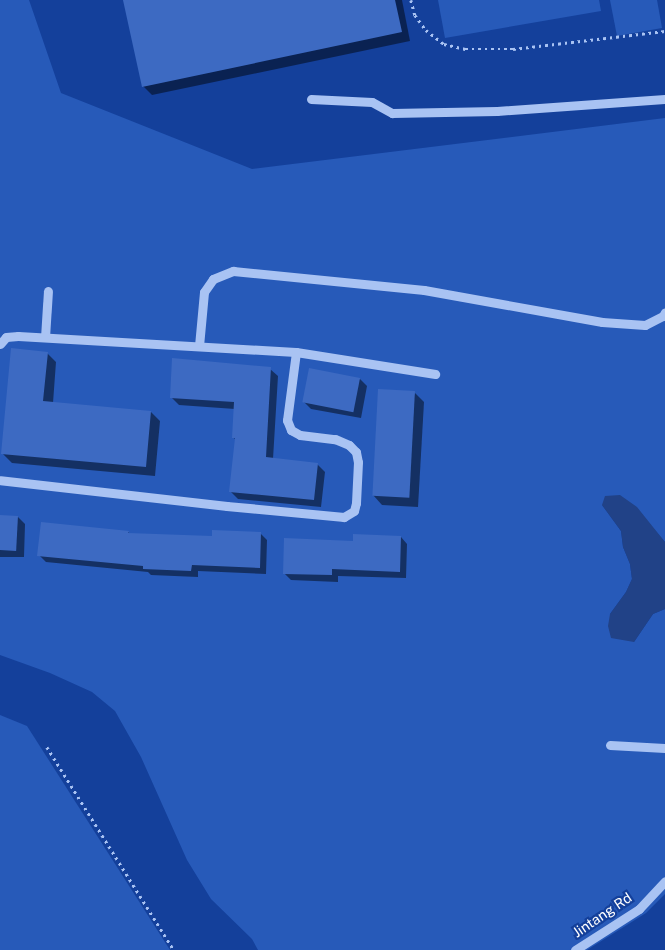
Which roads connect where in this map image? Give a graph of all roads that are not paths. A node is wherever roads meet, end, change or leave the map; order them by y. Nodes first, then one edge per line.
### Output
1 (312, 99) dead end
2 (665, 99) edge
3 (48, 291) dead end
4 (665, 312) edge
5 (45, 337) junction
6 (0, 344) edge
7 (199, 346) junction
8 (296, 352) junction
9 (435, 374) dead end
10 (0, 480) edge
11 (610, 745) dead end
12 (665, 748) edge
13 (665, 881) edge
14 (574, 950) edge

1 - 2 street
3 - 5 street
4 - 7 street
5 - 6 street
5 - 7 street
7 - 8 street
8 - 9 street
8 - 10 street
11 - 12 street
13 - 14 street, Jintang Rd

